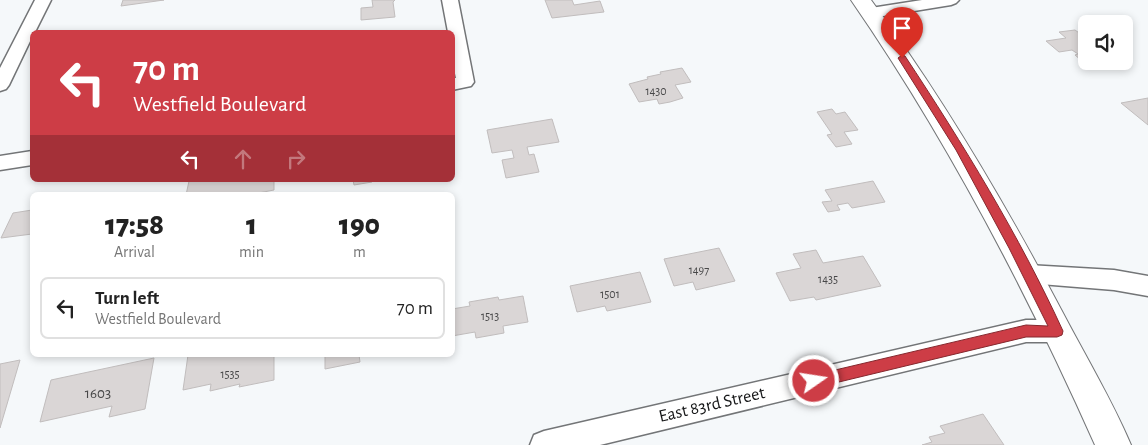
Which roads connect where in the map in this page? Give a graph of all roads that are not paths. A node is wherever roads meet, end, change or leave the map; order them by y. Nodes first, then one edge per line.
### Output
1 (43, 0) edge
2 (450, 0) edge
3 (951, 0) edge
4 (866, 7) edge
5 (453, 30) edge
6 (455, 46) edge
7 (459, 83) edge
8 (0, 84) edge
9 (30, 158) edge
10 (0, 163) edge
11 (1028, 274) junction
12 (1148, 286) edge
13 (1057, 331) junction
14 (544, 445) edge
15 (1113, 445) edge

1 - 8 street
2 - 5 street
3 - 4 street
4 - 11 street
6 - 7 street
9 - 10 street
11 - 12 street
11 - 13 street
13 - 14 street, East 83rd Street
13 - 15 street

